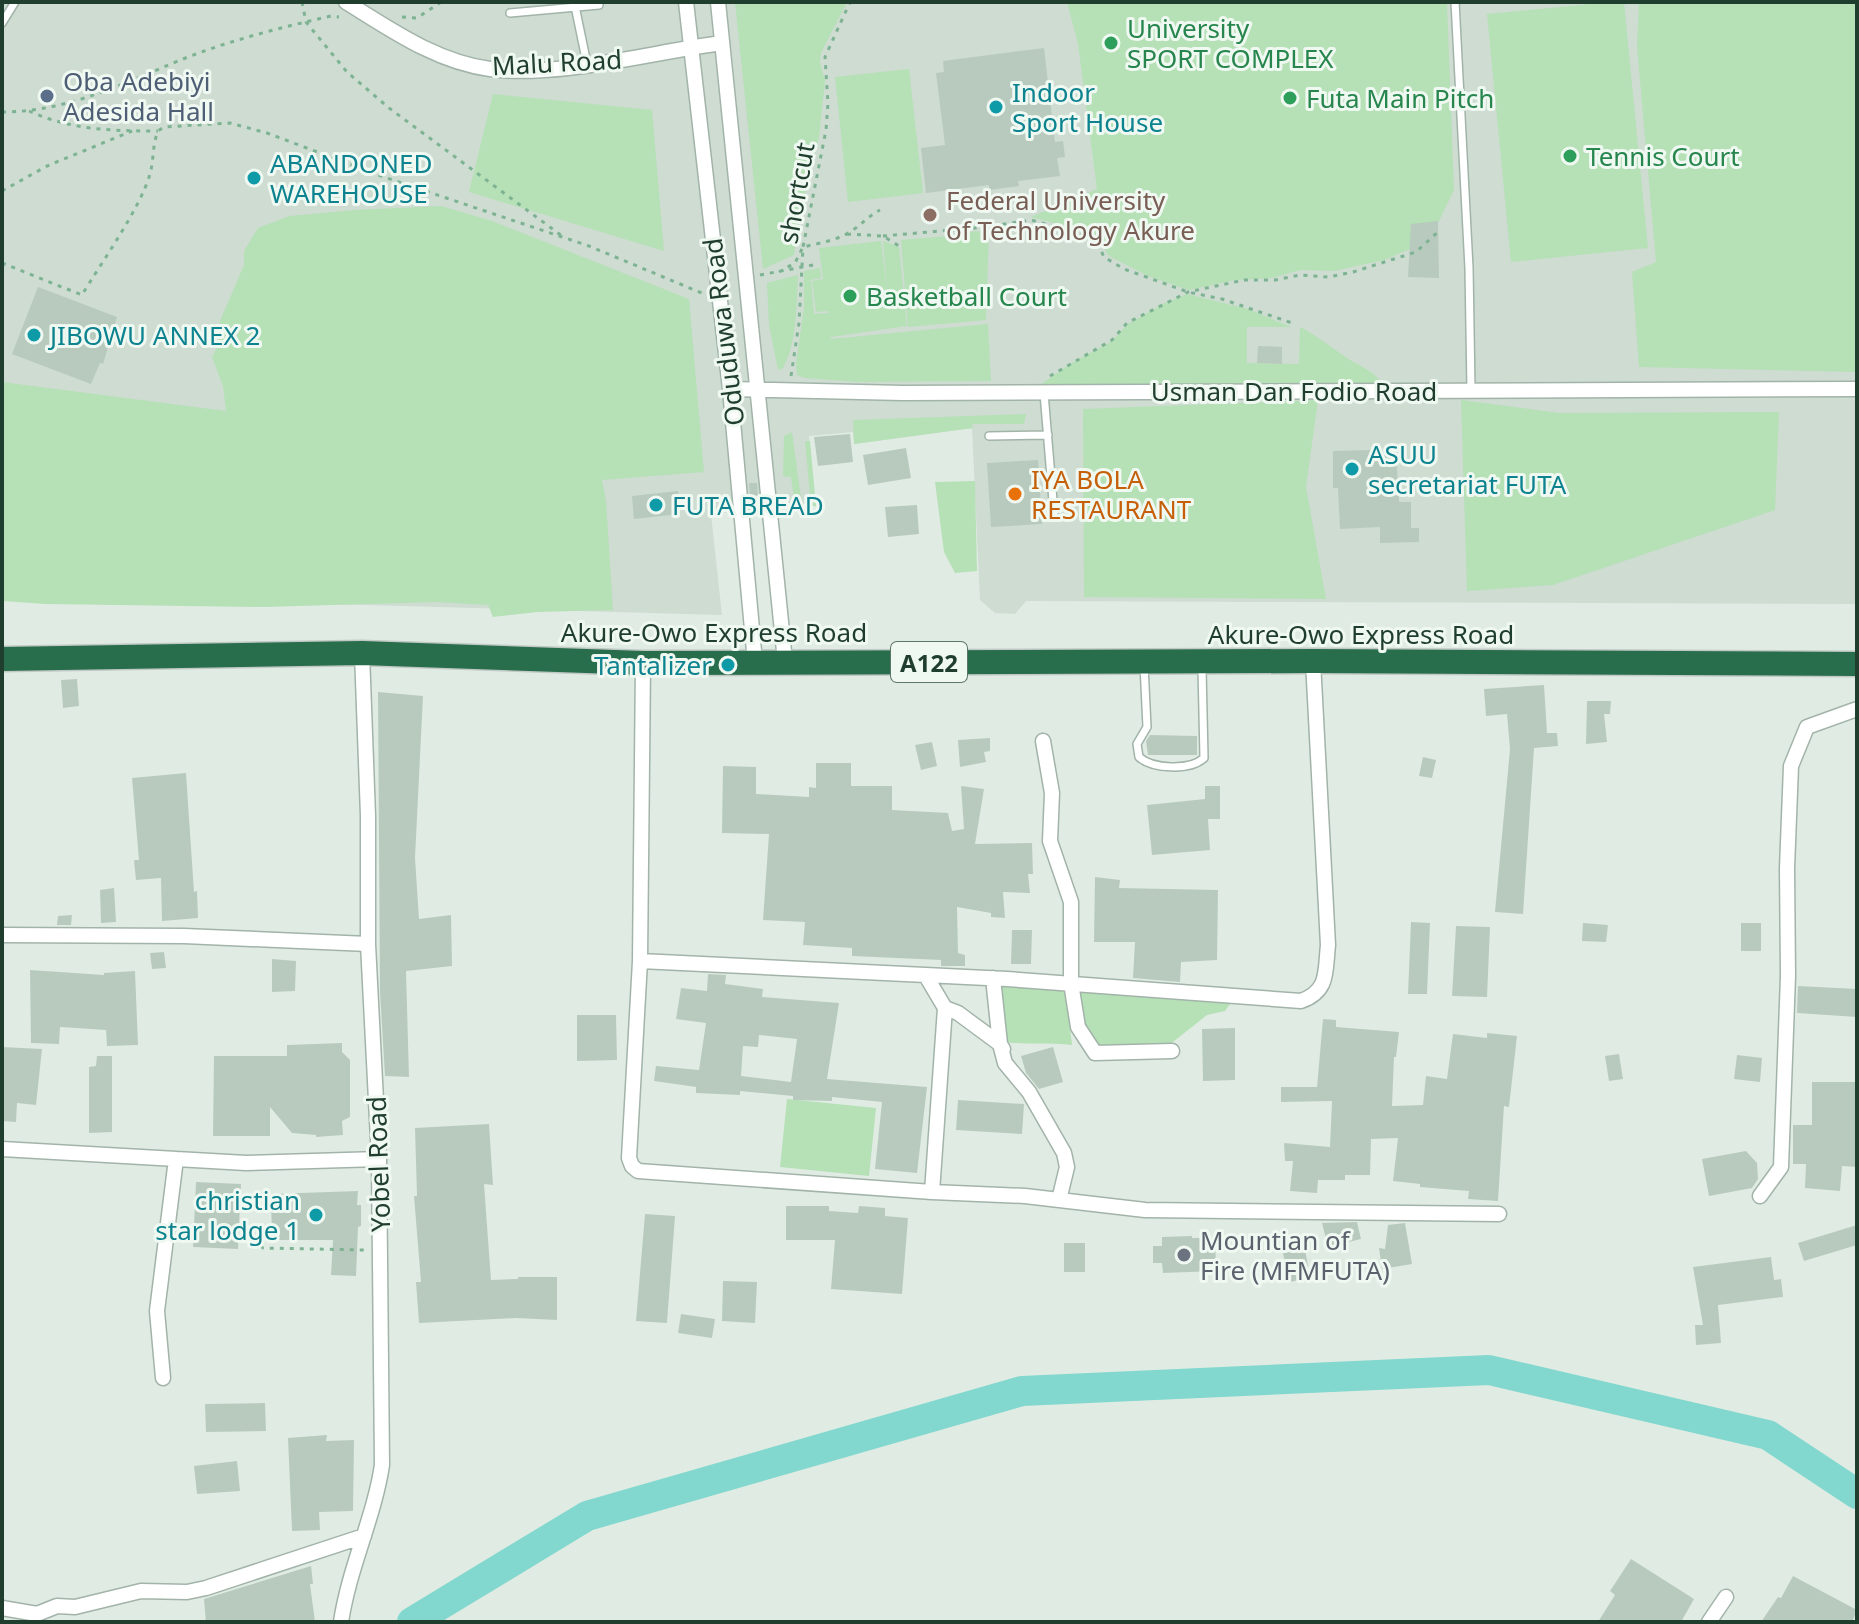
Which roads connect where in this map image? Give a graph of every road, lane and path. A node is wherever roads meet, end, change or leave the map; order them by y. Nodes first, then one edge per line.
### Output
1 (15, 2) edge
2 (302, 2) edge
3 (346, 2) edge
4 (441, 2) edge
5 (686, 2) edge
6 (718, 2) edge
7 (850, 2) edge
8 (1455, 2) edge
9 (599, 5) dead end
10 (575, 6) junction
11 (510, 13) dead end
12 (404, 17) dead end
13 (374, 19) junction
14 (306, 22) junction
15 (2, 23) edge
16 (722, 43) junction
17 (691, 47) junction
18 (587, 64) junction
19 (28, 111) junction
20 (2, 112) edge
21 (132, 131) junction
22 (158, 131) junction
23 (2, 191) edge
24 (880, 210) dead end
25 (1439, 231) dead end
26 (843, 234) junction
27 (883, 236) junction
28 (564, 238) junction
29 (899, 246) dead end
30 (803, 247) junction
31 (2, 263) edge
32 (818, 264) dead end
33 (802, 268) junction
34 (779, 272) junction
35 (760, 275) dead end
36 (1188, 292) junction
37 (719, 299) junction
38 (1292, 323) dead end
39 (1046, 385) junction
40 (730, 389) junction
41 (1857, 389) edge
42 (1471, 390) junction
43 (757, 391) junction
44 (781, 393) junction
45 (1048, 435) junction
46 (989, 436) dead end
47 (1054, 513) dead end
48 (774, 571) junction
49 (748, 573) junction
50 (362, 653) junction
51 (2, 659) edge
52 (785, 661) junction
53 (1202, 661) junction
54 (1313, 661) junction
55 (755, 662) junction
56 (1144, 662) junction
57 (643, 663) junction
58 (1857, 664) edge
59 (1857, 709) edge
60 (1043, 741) dead end
61 (2, 935) edge
62 (368, 944) junction
63 (640, 961) junction
64 (926, 976) junction
65 (993, 978) junction
66 (1071, 983) junction
67 (945, 1008) junction
68 (1000, 1044) junction
69 (1172, 1051) dead end
70 (1005, 1063) junction
71 (2, 1149) edge
72 (176, 1159) junction
73 (379, 1159) junction
74 (932, 1192) junction
75 (1760, 1196) dead end
76 (1059, 1200) junction
77 (1499, 1214) dead end
78 (239, 1225) dead end
79 (381, 1250) junction
80 (163, 1378) dead end
81 (364, 1536) junction
82 (1726, 1597) dead end
83 (2, 1608) edge
84 (341, 1622) edge
85 (1709, 1622) edge

1 - 15 lane
2 - 14 path
3 - 13 street, Malu Road
4 - 12 path
5 - 17 street, Oduduwa Road
6 - 16 street
7 - 30 path, shortcut
8 - 42 lane
9 - 10 lane
10 - 11 lane
10 - 18 lane
13 - 14 path
13 - 18 street, Malu Road
14 - 19 path
14 - 28 path
16 - 17 street, Malu Road
16 - 43 street
17 - 18 street, Malu Road
17 - 37 street, Oduduwa Road
19 - 20 path
19 - 21 path
21 - 22 path
21 - 23 path
22 - 28 path
22 - 31 path
24 - 26 path
25 - 36 path
26 - 27 path
26 - 30 path
27 - 29 path
27 - 36 path
28 - 37 path
30 - 33 path, shortcut
30 - 34 path
32 - 33 path
33 - 34 path
33 - 44 path, shortcut
34 - 35 path
36 - 38 path
36 - 39 path
37 - 40 street, Oduduwa Road
39 - 42 street, Usman Dan Fodio Road
39 - 44 street, Usman Dan Fodio Road
39 - 45 lane
40 - 43 street, Usman Dan Fodio Road
40 - 49 street, Oduduwa Road
41 - 42 street, Usman Dan Fodio Road
43 - 44 street, Usman Dan Fodio Road
43 - 48 street
45 - 46 lane
45 - 47 lane
48 - 49 street
48 - 52 street
49 - 55 street, Oduduwa Road
50 - 51 highway, Akure-Owo Express Road / A122
50 - 57 highway, Akure-Owo Express Road / A122
50 - 62 street, Yobel Road
52 - 55 highway, Akure-Owo Express Road / A122
52 - 56 highway, Akure-Owo Express Road / A122
53 - 54 highway, Akure-Owo Express Road / A122
53 - 56 highway, Akure-Owo Express Road / A122
53 - 56 lane
54 - 58 highway, Akure-Owo Express Road / A122
54 - 66 street
55 - 57 highway, Akure-Owo Express Road / A122
57 - 63 street
59 - 75 street
60 - 66 street
61 - 62 street
62 - 73 street, Yobel Road
63 - 64 street
63 - 74 street
64 - 65 street
64 - 67 street
65 - 66 street
65 - 68 street
66 - 69 street
67 - 68 street
67 - 74 street
68 - 70 street
68 - 70 street
70 - 76 street
71 - 72 street
72 - 73 street
72 - 80 street
73 - 79 street, Yobel Road
74 - 76 street
76 - 77 street
78 - 79 path
79 - 81 street, Yobel Road
81 - 83 street
81 - 84 street, Yobel Road
82 - 85 street

